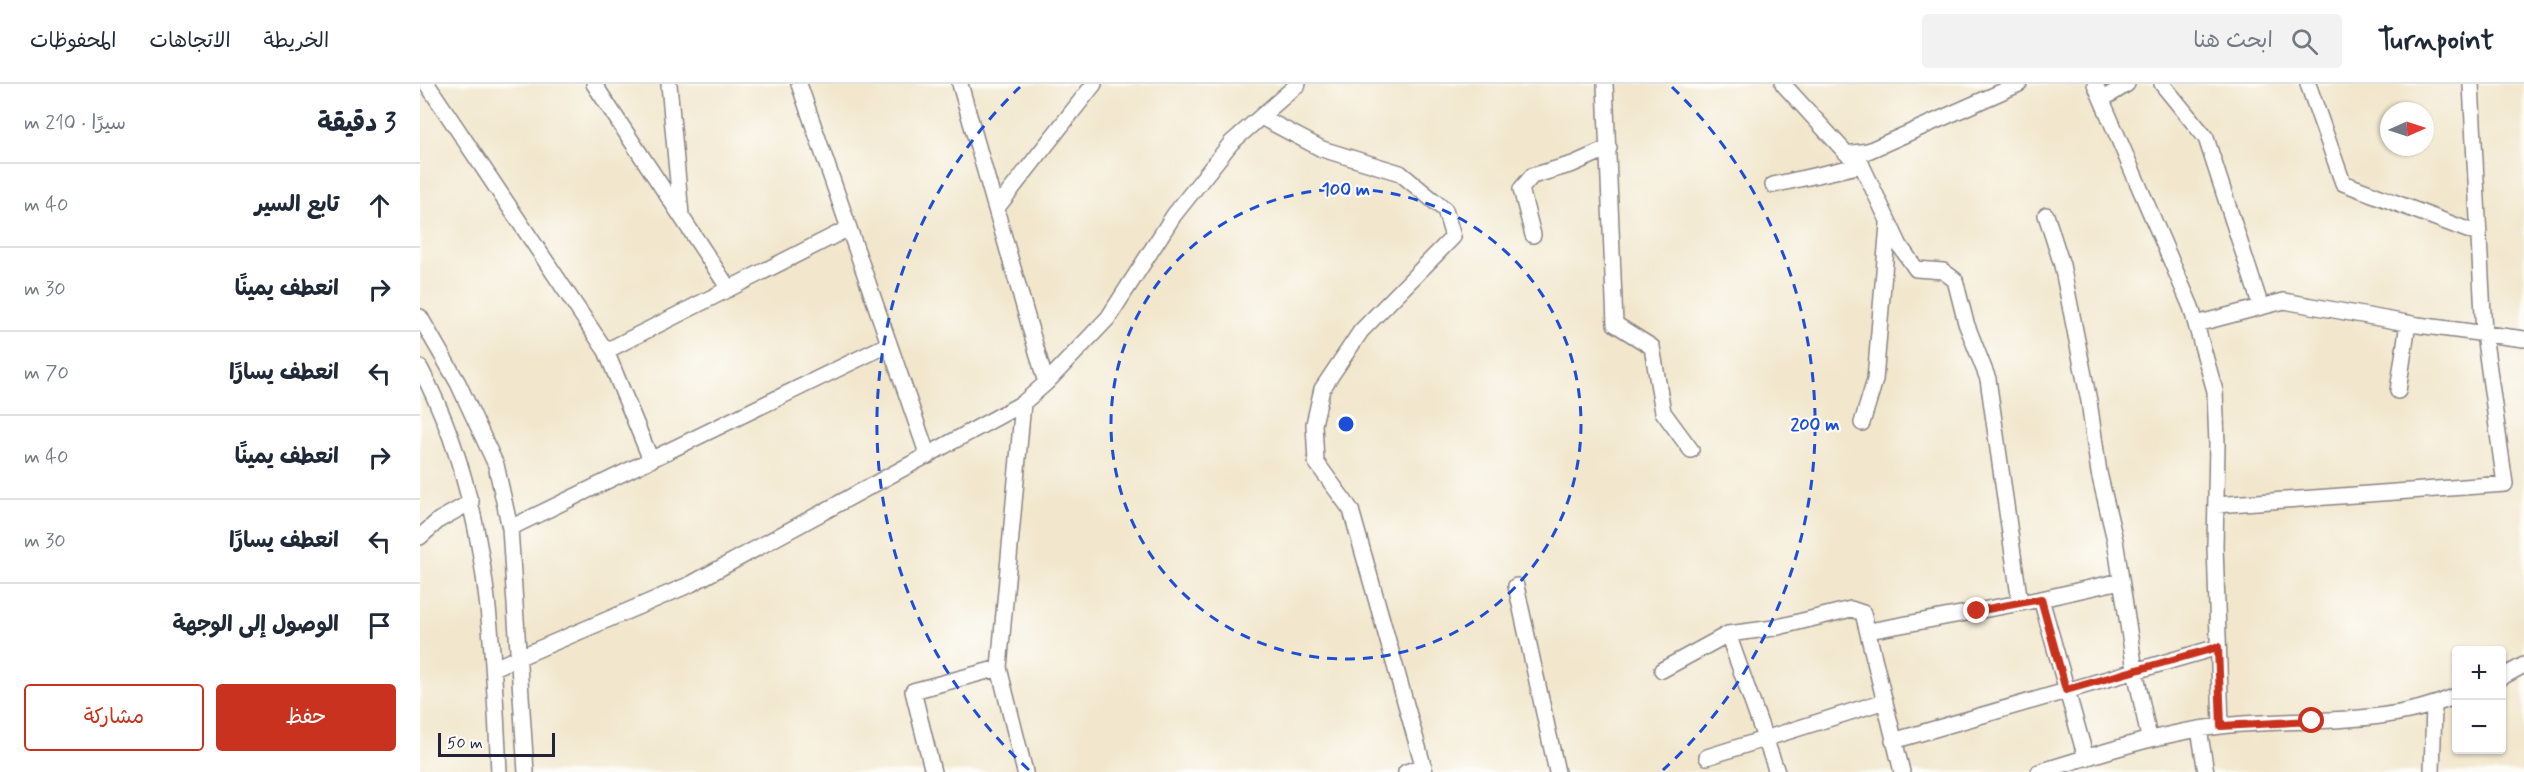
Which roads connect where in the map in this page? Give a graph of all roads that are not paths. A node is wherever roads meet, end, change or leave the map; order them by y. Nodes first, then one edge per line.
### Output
1 (427, 84) edge
2 (594, 84) edge
3 (669, 84) edge
4 (799, 84) edge
5 (960, 84) edge
6 (1094, 84) edge
7 (1298, 84) edge
8 (1605, 84) edge
9 (1783, 84) edge
10 (2019, 84) edge
11 (2095, 84) edge
12 (2127, 84) edge
13 (2163, 84) edge
14 (2308, 84) edge
15 (2471, 84) edge
16 (2103, 99) junction
17 (1261, 117) junction
18 (1609, 148) junction
19 (1859, 159) junction
20 (1773, 185) dead end
21 (996, 209) junction
22 (2046, 215) dead end
23 (681, 216) junction
24 (1888, 221) junction
25 (849, 228) junction
26 (2478, 234) junction
27 (1533, 235) dead end
28 (729, 289) junction
29 (2261, 307) junction
30 (420, 317) edge
31 (2408, 323) junction
32 (2196, 324) junction
33 (2484, 334) junction
34 (2524, 339) edge
35 (889, 344) junction
36 (606, 351) junction
37 (420, 368) edge
38 (1046, 383) junction
39 (2398, 391) dead end
40 (1023, 403) junction
41 (1862, 423) dead end
42 (1691, 450) dead end
43 (928, 456) junction
44 (651, 460) junction
45 (471, 502) junction
46 (2216, 505) junction
47 (510, 528) junction
48 (420, 537) edge
49 (2121, 581) junction
50 (1516, 586) dead end
51 (2041, 599) junction
52 (2020, 603) junction
53 (1869, 631) junction
54 (1728, 634) junction
55 (2218, 647) junction
56 (520, 657) junction
57 (2524, 665) edge
58 (494, 668) junction
59 (999, 668) junction
60 (1662, 670) dead end
61 (2134, 670) junction
62 (2506, 675) edge
63 (2066, 690) junction
64 (2452, 698) edge
65 (1885, 701) junction
66 (2434, 706) junction
67 (2221, 726) junction
68 (2199, 729) junction
69 (1765, 738) junction
70 (2149, 738) junction
71 (1893, 741) junction
72 (1707, 757) dead end
73 (2086, 758) junction
74 (1424, 769) edge
75 (499, 772) edge
76 (526, 772) edge
77 (933, 772) edge
78 (1025, 772) edge
79 (1406, 772) edge
80 (1557, 772) edge
81 (1777, 772) edge
82 (1902, 772) edge
83 (2039, 772) edge
84 (2206, 772) edge
85 (2432, 772) edge

1 - 36 street
2 - 23 street
3 - 23 street
4 - 25 street
5 - 21 street
6 - 21 street
7 - 17 street
8 - 18 street
9 - 19 street
10 - 19 street
11 - 16 street
12 - 16 street
13 - 29 street
14 - 26 street
15 - 26 street
16 - 32 street
17 - 38 street
17 - 74 street
18 - 27 street
18 - 42 street
19 - 20 street
19 - 24 street
21 - 38 street
22 - 49 street
23 - 28 street
24 - 41 street
24 - 52 street
25 - 28 street
25 - 35 street
26 - 33 street
28 - 36 street
29 - 31 street
29 - 32 street
30 - 47 street
31 - 33 street
31 - 39 street
32 - 46 street
33 - 34 street
33 - 46 street
35 - 43 street
35 - 44 street
36 - 44 street
37 - 45 street
38 - 40 street
40 - 43 street
40 - 59 street
43 - 56 street
44 - 47 street
45 - 48 street
45 - 58 street
46 - 55 street
47 - 56 street
49 - 51 street
49 - 61 street
50 - 80 street
51 - 52 street
51 - 63 street
52 - 53 street
53 - 54 street
53 - 65 street
54 - 60 street
54 - 69 street
55 - 61 street
55 - 67 street
56 - 58 street
56 - 76 street
57 - 62 street
58 - 75 street
59 - 77 street
59 - 78 street
61 - 63 street
61 - 70 street
63 - 71 street
63 - 73 street
64 - 66 street
65 - 69 street
65 - 71 street
66 - 67 street
66 - 85 street
67 - 68 street
68 - 70 street
68 - 84 street
69 - 72 street
69 - 81 street
70 - 73 street
71 - 82 street
73 - 83 street
74 - 79 street

